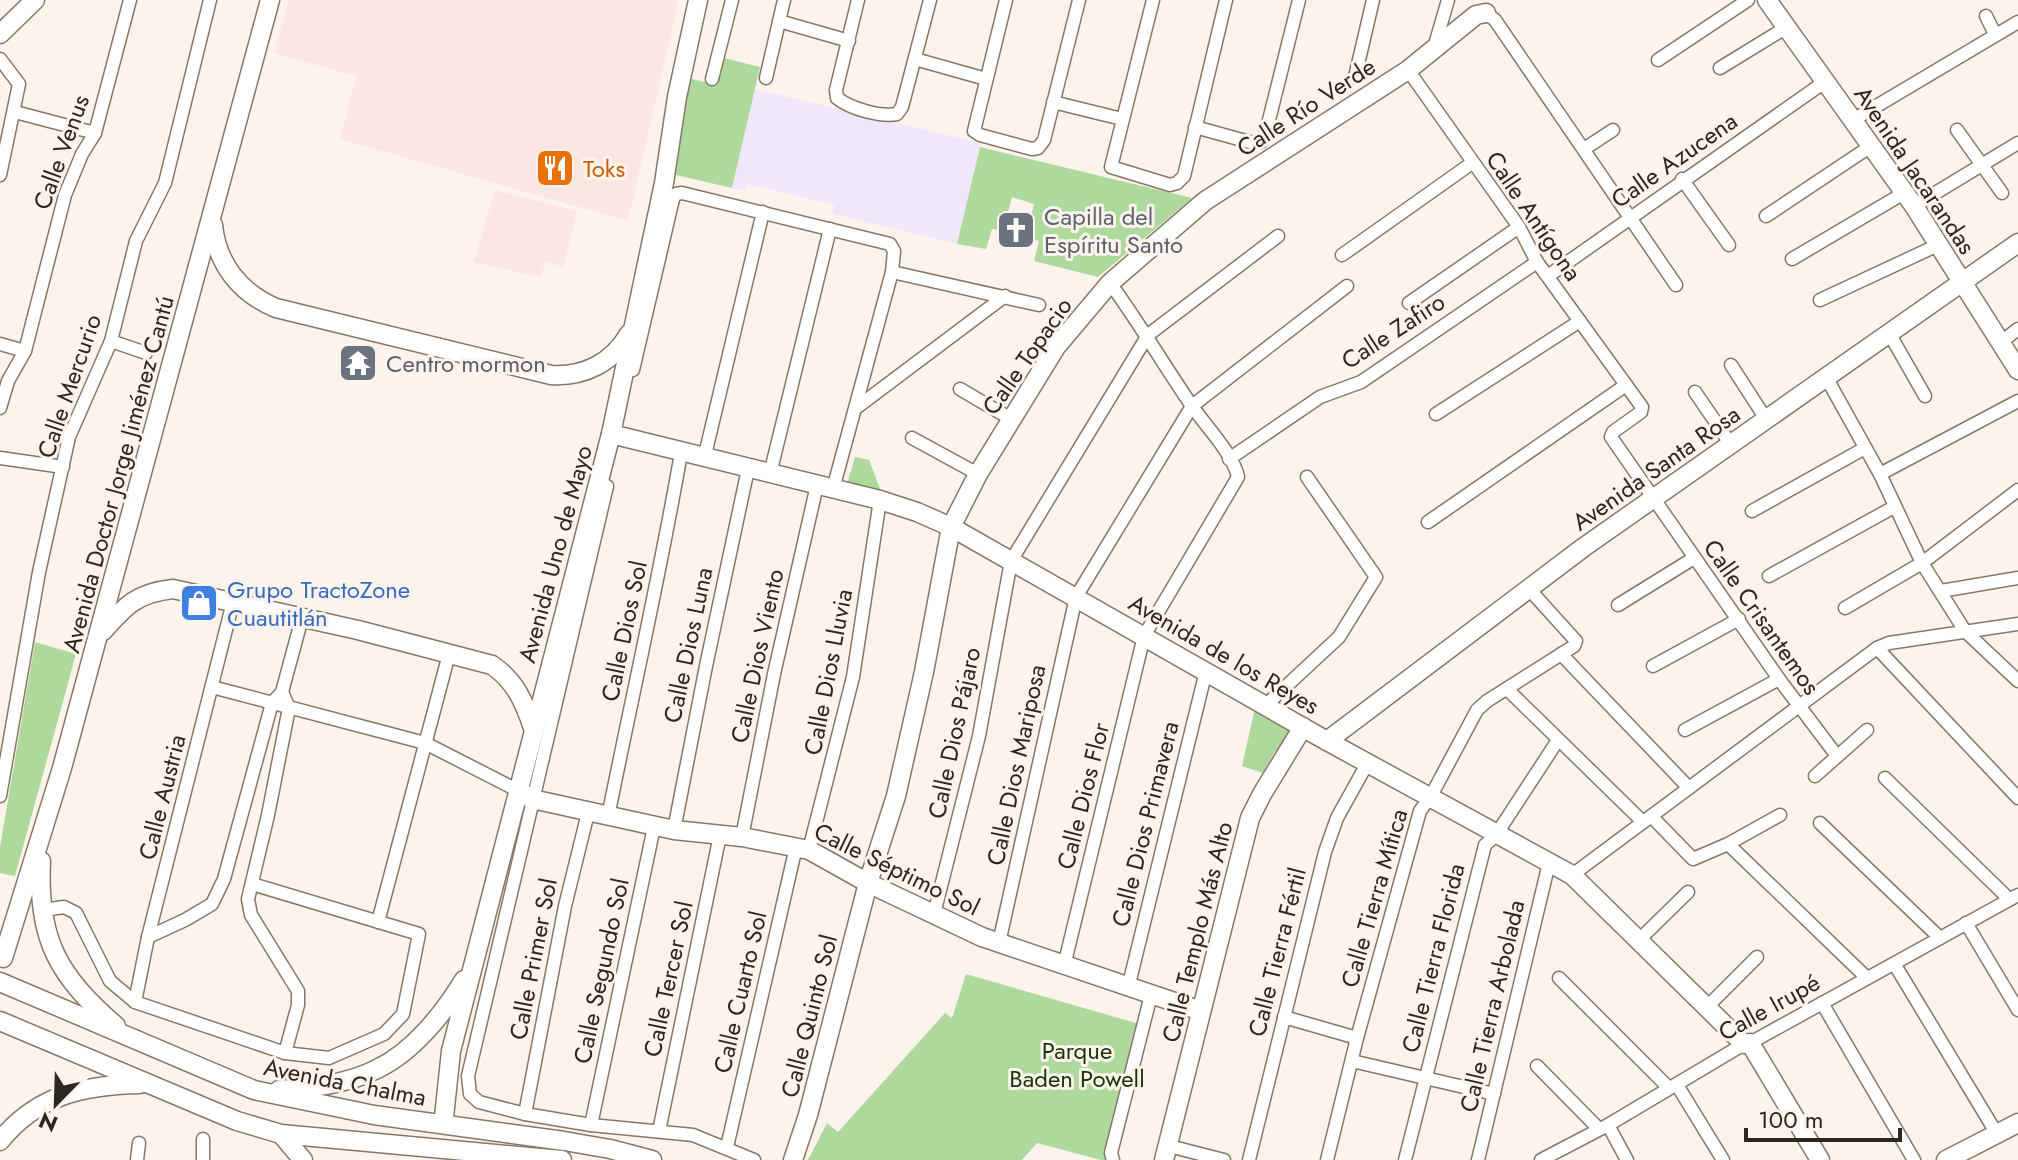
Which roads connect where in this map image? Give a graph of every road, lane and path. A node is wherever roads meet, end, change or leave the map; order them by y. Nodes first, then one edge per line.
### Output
1 (35, 0) edge
2 (130, 0) edge
3 (210, 0) edge
4 (698, 0) edge
5 (732, 0) edge
6 (784, 0) edge
7 (858, 0) edge
8 (930, 0) edge
9 (1006, 0) edge
10 (1079, 0) edge
11 (1153, 0) edge
12 (1226, 0) edge
13 (1299, 0) edge
14 (1373, 0) edge
15 (1448, 0) edge
16 (1748, 0) edge
17 (1767, 0) edge
18 (265, 1) edge
19 (1486, 13) joint
20 (1986, 16) dead end
21 (779, 21) junction
22 (2018, 22) edge
23 (1787, 27) junction
24 (0, 34) edge
25 (1995, 34) junction
26 (849, 41) junction
27 (1433, 51) junction
28 (0, 59) edge
29 (915, 59) junction
30 (1658, 60) dead end
31 (1720, 68) dead end
32 (1408, 70) junction
33 (1355, 77) dead end
34 (766, 78) dead end
35 (712, 79) dead end
36 (986, 79) junction
37 (1826, 81) junction
38 (1053, 102) junction
39 (15, 112) junction
40 (1122, 119) junction
41 (1853, 120) junction
42 (1195, 127) junction
43 (1613, 130) dead end
44 (1957, 130) dead end
45 (95, 133) junction
46 (2018, 143) edge
47 (1871, 146) junction
48 (1584, 149) junction
49 (1472, 163) junction
50 (1982, 165) junction
51 (0, 175) edge
52 (1682, 179) junction
53 (2002, 193) dead end
54 (1909, 200) junction
55 (1205, 201) joint
56 (664, 211) junction
57 (763, 212) junction
58 (1766, 216) dead end
59 (213, 217) junction
60 (1630, 217) junction
61 (1519, 227) junction
62 (830, 229) junction
63 (1278, 236) dead end
64 (2018, 243) edge
65 (1729, 245) dead end
66 (1938, 245) junction
67 (1342, 255) dead end
68 (1792, 259) dead end
69 (1537, 262) junction
70 (892, 272) junction
71 (1548, 276) junction
72 (1110, 283) junction
73 (1961, 284) junction
74 (1676, 285) dead end
75 (1347, 286) dead end
76 (1005, 296) junction
77 (1820, 300) dead end
78 (1409, 303) dead end
79 (1039, 305) dead end
80 (635, 321) junction
81 (1580, 321) junction
82 (2018, 329) edge
83 (1889, 333) junction
84 (1148, 335) junction
85 (111, 341) junction
86 (2000, 343) junction
87 (0, 344) edge
88 (25, 351) junction
89 (146, 353) dead end
90 (1731, 365) dead end
91 (2018, 370) edge
92 (1826, 377) junction
93 (1626, 385) junction
94 (960, 389) dead end
95 (1695, 392) dead end
96 (1925, 396) dead end
97 (2018, 401) edge
98 (1192, 406) junction
99 (0, 408) edge
100 (856, 408) junction
101 (1436, 414) dead end
102 (1011, 419) junction
103 (1766, 419) junction
104 (615, 435) junction
105 (912, 438) dead end
106 (1732, 446) junction
107 (1865, 448) junction
108 (681, 453) junction
109 (0, 458) edge
110 (704, 459) junction
111 (1229, 459) junction
112 (63, 467) junction
113 (748, 469) junction
114 (770, 474) junction
115 (978, 474) junction
116 (1880, 474) junction
117 (1307, 477) dead end
118 (825, 487) junction
119 (2018, 490) edge
120 (880, 500) junction
121 (1653, 501) junction
122 (1894, 507) junction
123 (1752, 511) dead end
124 (1428, 522) dead end
125 (951, 527) junction
126 (1694, 558) junction
127 (1011, 561) junction
128 (1922, 563) junction
129 (1769, 576) dead end
130 (2018, 578) edge
131 (1529, 589) junction
132 (1941, 591) junction
133 (1076, 597) junction
134 (233, 602) junction
135 (1618, 605) dead end
136 (1845, 608) dead end
137 (302, 618) junction
138 (1739, 619) junction
139 (2018, 624) edge
140 (1965, 631) junction
141 (98, 636) junction
142 (1144, 636) junction
143 (1877, 648) junction
144 (449, 654) junction
145 (1561, 654) junction
146 (1653, 666) dead end
147 (1206, 671) junction
148 (1779, 679) junction
149 (2018, 681) edge
150 (212, 687) junction
151 (1507, 689) junction
152 (282, 692) junction
153 (272, 703) junction
154 (1267, 704) junction
155 (1798, 706) junction
156 (289, 708) junction
157 (1303, 727) junction
158 (533, 730) junction
159 (1685, 730) dead end
160 (1867, 730) dead end
161 (1558, 740) junction
162 (1327, 741) junction
163 (425, 743) junction
164 (1837, 756) junction
165 (1368, 762) junction
166 (1815, 776) dead end
167 (1885, 778) dead end
168 (1689, 788) junction
169 (526, 795) junction
170 (0, 796) edge
171 (1431, 796) junction
172 (2018, 798) edge
173 (588, 813) junction
174 (1780, 815) dead end
175 (608, 817) junction
176 (1647, 819) junction
177 (1820, 823) dead end
178 (654, 827) junction
179 (674, 830) junction
180 (720, 835) junction
181 (1496, 835) junction
182 (742, 837) junction
183 (42, 838) junction
184 (1728, 844) junction
185 (803, 849) junction
186 (1549, 863) junction
187 (1572, 875) junction
188 (868, 883) junction
189 (252, 884) junction
190 (1688, 892) dead end
191 (2013, 897) edge
192 (43, 910) junction
193 (934, 914) junction
194 (378, 922) junction
195 (1966, 923) junction
196 (148, 937) junction
197 (1940, 938) junction
198 (1639, 940) junction
199 (999, 943) junction
200 (1757, 957) dead end
201 (3, 958) dead end
202 (1895, 965) junction
203 (1064, 966) junction
204 (472, 968) junction
205 (1559, 978) dead end
206 (1867, 978) junction
207 (0, 982) edge
208 (1128, 988) junction
209 (1151, 995) junction
210 (135, 1002) junction
211 (1822, 1003) junction
212 (1708, 1006) junction
213 (2018, 1010) edge
214 (1201, 1011) junction
215 (1284, 1017) junction
216 (0, 1021) edge
217 (128, 1035) junction
218 (1357, 1038) junction
219 (1747, 1043) junction
220 (285, 1053) junction
221 (1352, 1061) junction
222 (1537, 1066) dead end
223 (1425, 1078) junction
224 (148, 1084) junction
225 (1673, 1086) junction
226 (254, 1090) junction
227 (1494, 1094) junction
228 (525, 1114) junction
229 (444, 1117) dead end
230 (2018, 1123) edge
231 (591, 1125) junction
232 (1603, 1127) junction
233 (659, 1131) junction
234 (281, 1134) junction
235 (1997, 1134) junction
236 (203, 1139) dead end
237 (0, 1141) edge
238 (139, 1143) dead end
239 (727, 1147) junction
240 (1167, 1153) edge
241 (610, 1154) edge
242 (137, 1160) edge
243 (203, 1160) edge
244 (303, 1160) edge
245 (562, 1160) edge
246 (652, 1160) edge
247 (754, 1160) edge
248 (793, 1160) edge
249 (1113, 1160) edge
250 (1224, 1160) edge
251 (1249, 1160) edge
252 (1327, 1160) edge
253 (1405, 1160) edge
254 (1478, 1160) edge
255 (1541, 1160) edge
256 (1627, 1160) edge
257 (1723, 1160) edge
258 (1820, 1160) edge
259 (1914, 1160) edge
260 (1946, 1160) edge

1 - 24 street
2 - 45 street, Calle Venus
3 - 85 street, Calle Mercurio
4 - 56 street, Avenida Uno de Mayo
5 - 35 street
6 - 21 street
7 - 26 street
8 - 29 street
9 - 36 street
10 - 38 street
11 - 40 street
12 - 42 street
13 - 42 street
14 - 33 street
15 - 27 street
16 - 30 street
17 - 23 street, Avenida Jacarandas
18 - 59 street, Avenida Doctor Jorge Jiménez Cantú
19 - 27 street, Calle Río Verde
19 - 48 street
20 - 25 street
21 - 26 street
21 - 34 street
22 - 25 street
23 - 31 street
23 - 37 street, Avenida Jacarandas
25 - 41 street
26 - 29 street
27 - 32 street, Calle Río Verde
28 - 39 street
29 - 36 street
32 - 49 street, Calle Antígona
32 - 55 street, Calle Río Verde
36 - 38 street
37 - 41 street, Avenida Jacarandas
37 - 52 street, Calle Azucena
38 - 40 street
39 - 45 street
39 - 51 street
40 - 42 street
41 - 47 street, Avenida Jacarandas
43 - 48 street
44 - 50 street
45 - 88 street, Calle Venus
46 - 50 street
47 - 54 street, Avenida Jacarandas
47 - 58 street
48 - 60 street
49 - 61 street, Calle Antígona
49 - 67 street
50 - 53 street
50 - 54 street
52 - 60 street, Calle Azucena
52 - 65 street
54 - 66 street, Avenida Jacarandas
54 - 68 street
55 - 72 street, Calle Topacio
56 - 57 street
56 - 80 street, Avenida Uno de Mayo
56 - 104 street
57 - 62 street
57 - 110 street
59 - 80 street
59 - 141 street, Avenida Doctor Jorge Jiménez Cantú
60 - 71 street, Calle Azucena
60 - 74 street
61 - 69 street, Calle Antígona
61 - 78 street
62 - 70 street, Calle Dios Viento
62 - 114 street
63 - 84 street
64 - 73 street, Avenida Santa Rosa
66 - 73 street, Avenida Jacarandas
66 - 77 street
69 - 71 street, Calle Antígona
69 - 111 street, Calle Zafiro
70 - 76 street
70 - 100 street, Calle Dios Viento
71 - 81 street, Calle Antígona
72 - 84 street
72 - 102 street, Calle Topacio
73 - 83 street, Avenida Santa Rosa
73 - 86 street, Avenida Jacarandas
75 - 98 street
76 - 79 street
76 - 100 street
80 - 104 street, Avenida Uno de Mayo
81 - 93 street, Calle Antígona
81 - 101 street
82 - 86 street
83 - 92 street, Avenida Santa Rosa
83 - 96 street
84 - 98 street
84 - 127 street
85 - 89 street
85 - 112 street, Calle Mercurio
86 - 91 street, Avenida Jacarandas
87 - 88 street
88 - 99 street, Calle Venus
90 - 103 street
92 - 103 street, Avenida Santa Rosa
92 - 107 street
93 - 121 street, Calle Antígona
93 - 124 street
94 - 102 street
95 - 106 street
97 - 116 street
98 - 111 street
98 - 133 street, Calle Dios Mariposa
100 - 118 street, Calle Dios Viento
102 - 115 street, Calle Topacio
103 - 106 street, Avenida Santa Rosa
104 - 108 street, Avenida de los Reyes
104 - 158 street, Avenida Uno de Mayo
104 - 169 street
105 - 115 street
106 - 121 street, Avenida Santa Rosa
107 - 116 street
107 - 123 street
108 - 110 street, Avenida de los Reyes
108 - 175 street, Calle Dios Sol
109 - 112 street
110 - 113 street, Avenida de los Reyes
111 - 142 street
112 - 170 street, Calle Mercurio
113 - 114 street, Avenida de los Reyes
113 - 179 street, Calle Dios Luna
114 - 118 street, Avenida de los Reyes
115 - 125 street, Calle Topacio
116 - 122 street
117 - 154 street
118 - 120 street, Avenida de los Reyes
118 - 182 street, Calle Dios Viento
119 - 128 street
120 - 125 street, Avenida de los Reyes
120 - 185 street, Calle Dios Lluvia
121 - 126 street, Calle Crisantemos
121 - 131 street, Avenida Santa Rosa
122 - 128 street
122 - 129 street
125 - 127 street, Avenida de los Reyes
125 - 188 street, Calle Quinto Sol
126 - 135 street
126 - 138 street, Calle Crisantemos
127 - 133 street, Avenida de los Reyes
127 - 193 street, Calle Dios Pájaro
128 - 132 street
128 - 136 street
130 - 132 street
131 - 145 street
131 - 162 street, Avenida Santa Rosa
132 - 140 street
133 - 142 street, Avenida de los Reyes
133 - 199 street, Calle Dios Mariposa
134 - 137 street
134 - 141 street
134 - 150 street, Calle Austria
137 - 144 street
137 - 152 street
138 - 146 street
138 - 148 street, Calle Crisantemos
139 - 140 street
140 - 143 street
140 - 149 street
141 - 183 street, Avenida Doctor Jorge Jiménez Cantú
142 - 147 street, Avenida de los Reyes
142 - 203 street, Calle Dios Flor
143 - 155 street
143 - 172 street
144 - 158 street
144 - 163 street
145 - 151 street, Calle Tierra Mítica
145 - 168 street
147 - 154 street, Avenida de los Reyes
147 - 208 street, Calle Dios Primavera
148 - 155 street, Calle Crisantemos
148 - 159 street
150 - 153 street
150 - 196 street, Calle Austria
151 - 161 street
151 - 171 street, Calle Tierra Mítica
152 - 153 street
152 - 156 street
153 - 156 street
153 - 196 street
154 - 157 street, Avenida de los Reyes
155 - 164 street, Calle Crisantemos
155 - 168 street
156 - 163 street
156 - 189 street
157 - 162 street, Avenida de los Reyes
157 - 214 street, Calle Templo Más Alto
158 - 169 street, Avenida Uno de Mayo
160 - 164 street
161 - 176 street
161 - 181 street, Calle Tierra Florida
162 - 165 street, Avenida de los Reyes
163 - 169 street
163 - 194 street
164 - 166 street
165 - 171 street, Avenida de los Reyes
165 - 215 street, Calle Tierra Fértil
167 - 191 street
168 - 176 street
169 - 173 street, Calle Séptimo Sol
169 - 204 street, Avenida Uno de Mayo
169 - 228 street
171 - 181 street, Avenida de los Reyes
171 - 218 street, Calle Tierra Mítica
173 - 175 street, Calle Séptimo Sol
173 - 228 street, Calle Primer Sol
174 - 184 street
175 - 178 street, Calle Séptimo Sol
176 - 184 street
176 - 187 street
177 - 197 street
178 - 179 street, Calle Séptimo Sol
178 - 231 street, Calle Segundo Sol
179 - 180 street, Calle Séptimo Sol
180 - 182 street, Calle Séptimo Sol
180 - 233 street, Calle Tercer Sol
181 - 186 street, Avenida de los Reyes
181 - 223 street, Calle Tierra Florida
182 - 185 street, Calle Séptimo Sol
183 - 192 street
183 - 201 street, Avenida Doctor Jorge Jiménez Cantú
184 - 206 street
185 - 188 street, Calle Séptimo Sol
185 - 239 street, Calle Cuarto Sol
186 - 187 street, Avenida de los Reyes
186 - 227 street, Calle Tierra Arbolada
187 - 198 street, Avenida de los Reyes
188 - 193 street, Calle Séptimo Sol
188 - 248 street, Calle Quinto Sol
189 - 194 street
189 - 220 street
190 - 198 street
191 - 195 street, Calle Irupé
192 - 210 street
192 - 217 street
193 - 199 street, Calle Séptimo Sol
194 - 220 street
195 - 197 street, Calle Irupé
195 - 213 street
196 - 210 street, Calle Austria
197 - 202 street, Calle Irupé
198 - 212 street, Avenida de los Reyes
199 - 203 street, Calle Séptimo Sol
200 - 212 street
202 - 206 street, Calle Irupé
202 - 235 street
203 - 208 street, Calle Séptimo Sol
204 - 226 street
204 - 229 street, Avenida Uno de Mayo
205 - 225 street
206 - 211 street, Calle Irupé
207 - 217 street, Avenida Chalma
208 - 209 street, Calle Séptimo Sol
209 - 214 street, Calle Séptimo Sol
209 - 249 street
210 - 220 street
211 - 219 street, Calle Irupé
211 - 259 street
212 - 219 street, Avenida de los Reyes
214 - 240 street, Calle Templo Más Alto
215 - 218 street
215 - 251 street, Calle Tierra Fértil
216 - 224 street, Avenida Chalma
217 - 226 street, Avenida Chalma
218 - 221 street, Calle Tierra Mítica
219 - 225 street, Calle Irupé
219 - 258 street, Avenida de los Reyes
221 - 223 street
221 - 252 street, Calle Tierra Mítica
222 - 232 street
223 - 227 street
223 - 253 street, Calle Tierra Florida
224 - 234 street, Avenida Chalma
224 - 237 street
225 - 232 street, Calle Irupé
225 - 257 street
226 - 241 street, Avenida Chalma
227 - 254 street, Calle Tierra Arbolada
228 - 231 street
230 - 235 street
231 - 233 street
232 - 255 street, Calle Irupé
232 - 256 street
233 - 239 street
234 - 244 street
234 - 245 street, Avenida Chalma
235 - 260 street
236 - 243 street
238 - 242 street
239 - 247 street
240 - 250 street
241 - 246 street, Avenida Chalma

